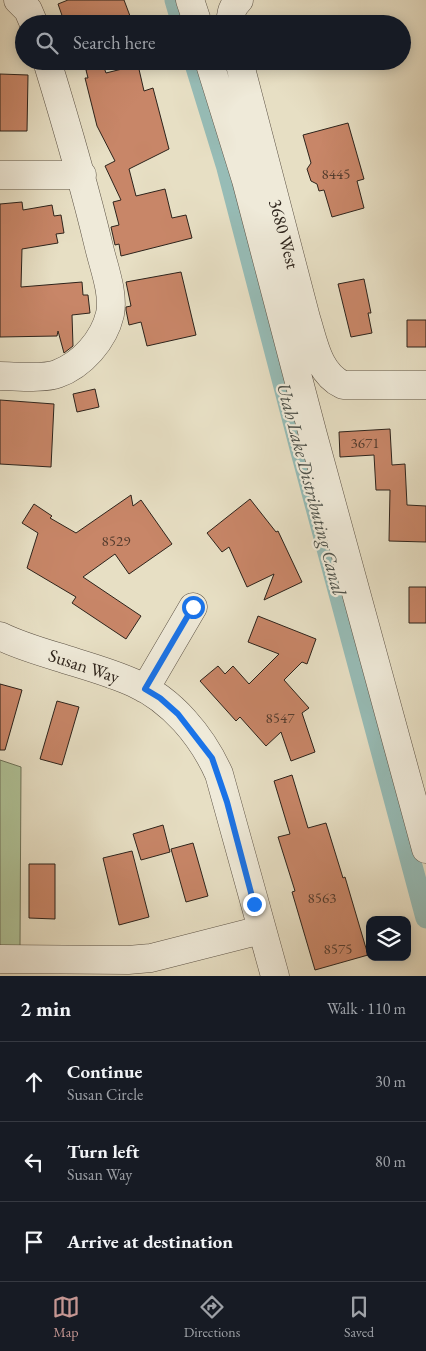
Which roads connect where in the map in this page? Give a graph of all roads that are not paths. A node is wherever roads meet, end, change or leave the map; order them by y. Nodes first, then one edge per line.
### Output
1 (18, 0) edge
2 (190, 0) edge
3 (239, 0) edge
4 (30, 15) edge
5 (195, 15) edge
6 (231, 15) edge
7 (50, 70) edge
8 (213, 70) edge
9 (240, 70) edge
10 (0, 175) edge
11 (82, 175) junction
12 (0, 376) edge
13 (426, 385) edge
14 (193, 607) dead end
15 (0, 636) edge
16 (145, 689) junction
17 (426, 849) edge
18 (261, 930) junction
19 (0, 960) edge
20 (275, 976) edge

1 - 4 street
2 - 5 street
3 - 6 street
7 - 11 street
8 - 17 street
9 - 13 street, 3680 West
10 - 11 street
11 - 12 street
14 - 16 street
15 - 16 street, Susan Way
16 - 18 street, Susan Way
18 - 19 street
18 - 20 street, Susan Way

